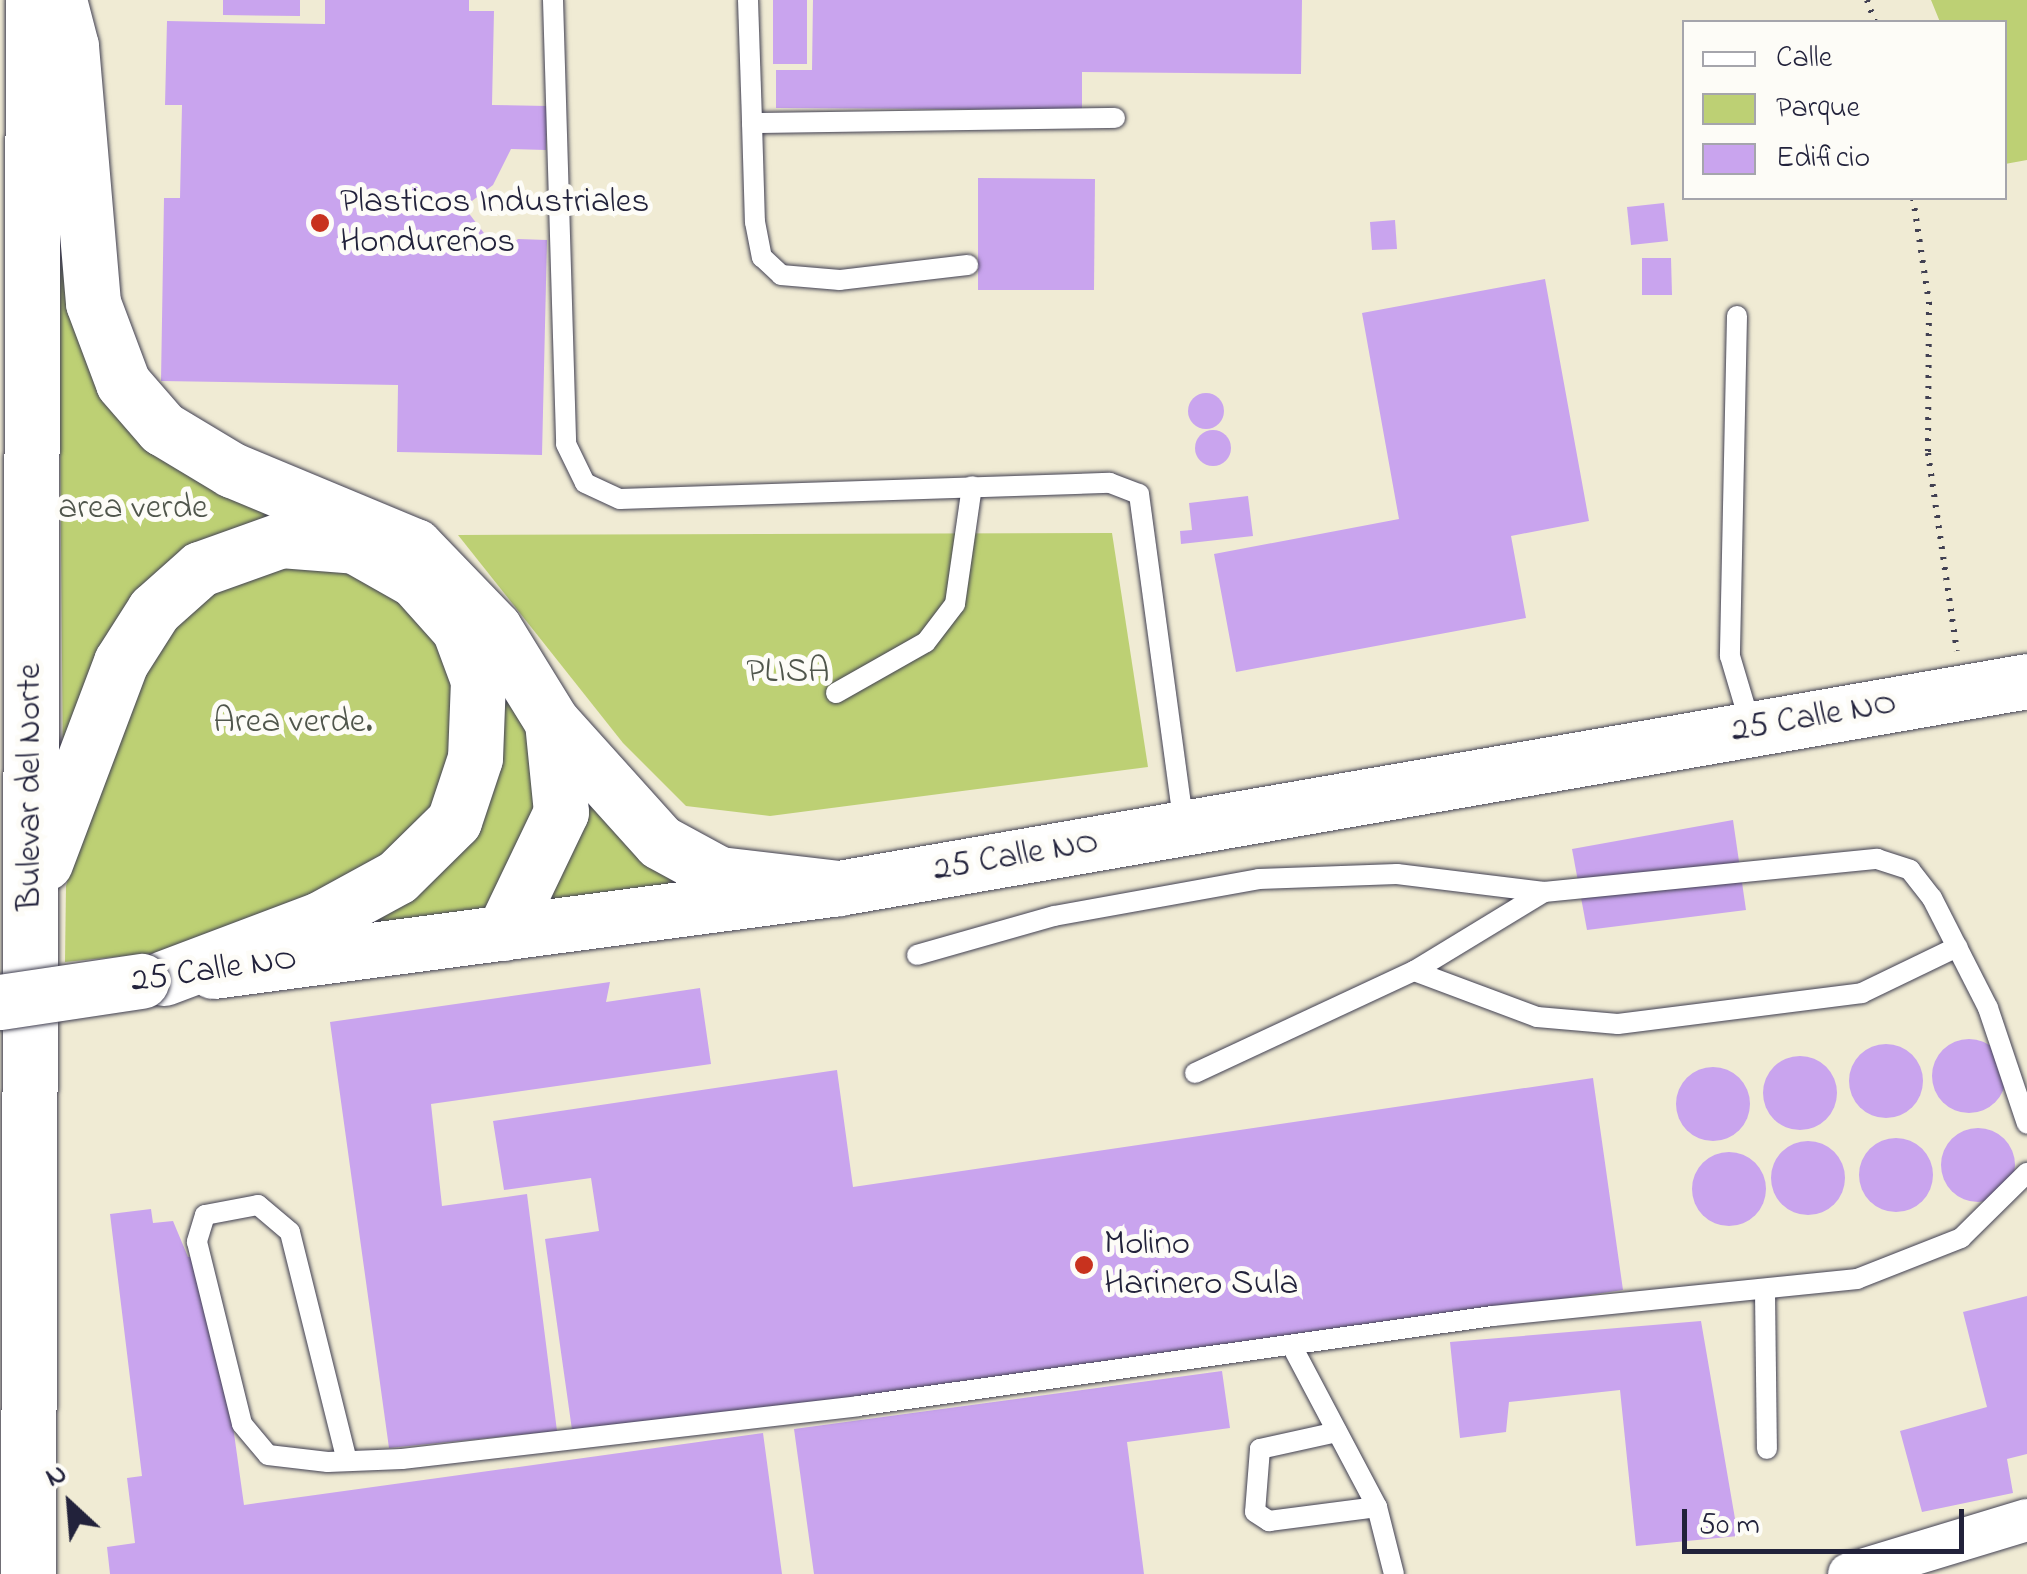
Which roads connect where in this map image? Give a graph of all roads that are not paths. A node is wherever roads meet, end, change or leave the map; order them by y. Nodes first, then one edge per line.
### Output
1 (33, 0) edge
2 (59, 0) edge
3 (553, 0) edge
4 (748, 0) edge
5 (1115, 118) dead end
6 (752, 123) junction
7 (968, 266) dead end
8 (1737, 316) dead end
9 (972, 486) junction
10 (2027, 680) edge
11 (836, 694) dead end
12 (552, 722) junction
13 (1752, 729) junction
14 (1184, 828) junction
15 (839, 888) junction
16 (1544, 892) junction
17 (30, 909) junction
18 (503, 933) junction
19 (1956, 946) junction
20 (917, 955) dead end
21 (1414, 971) junction
22 (152, 979) junction
23 (0, 1002) edge
24 (1195, 1074) dead end
25 (2027, 1124) edge
26 (2027, 1174) edge
27 (1765, 1292) junction
28 (1294, 1350) junction
29 (1338, 1432) junction
30 (1767, 1449) dead end
31 (347, 1461) junction
32 (1377, 1506) junction
33 (2027, 1520) edge
34 (28, 1574) edge
35 (1394, 1574) edge
36 (1849, 1574) edge

1 - 17 main road, Bulevar del Norte
2 - 12 main road
3 - 9 lane
4 - 6 lane
5 - 6 lane
6 - 7 lane
8 - 13 lane
9 - 11 lane
9 - 14 lane
10 - 13 main road, 25 Calle NO
12 - 15 main road
12 - 18 main road
13 - 14 main road, 25 Calle NO
14 - 15 main road, 25 Calle NO
15 - 18 main road, 25 Calle NO
16 - 19 lane
16 - 20 lane
16 - 21 lane
17 - 22 main road
17 - 34 main road, Bulevar del Norte
18 - 22 main road, 25 Calle NO
19 - 21 lane
19 - 25 lane
21 - 24 lane
22 - 23 main road, 25 Calle NO, bridge
26 - 27 lane
27 - 28 lane
27 - 30 lane
28 - 29 lane
28 - 31 lane
29 - 32 lane
29 - 32 lane
31 - 31 lane
32 - 35 lane
33 - 36 street

